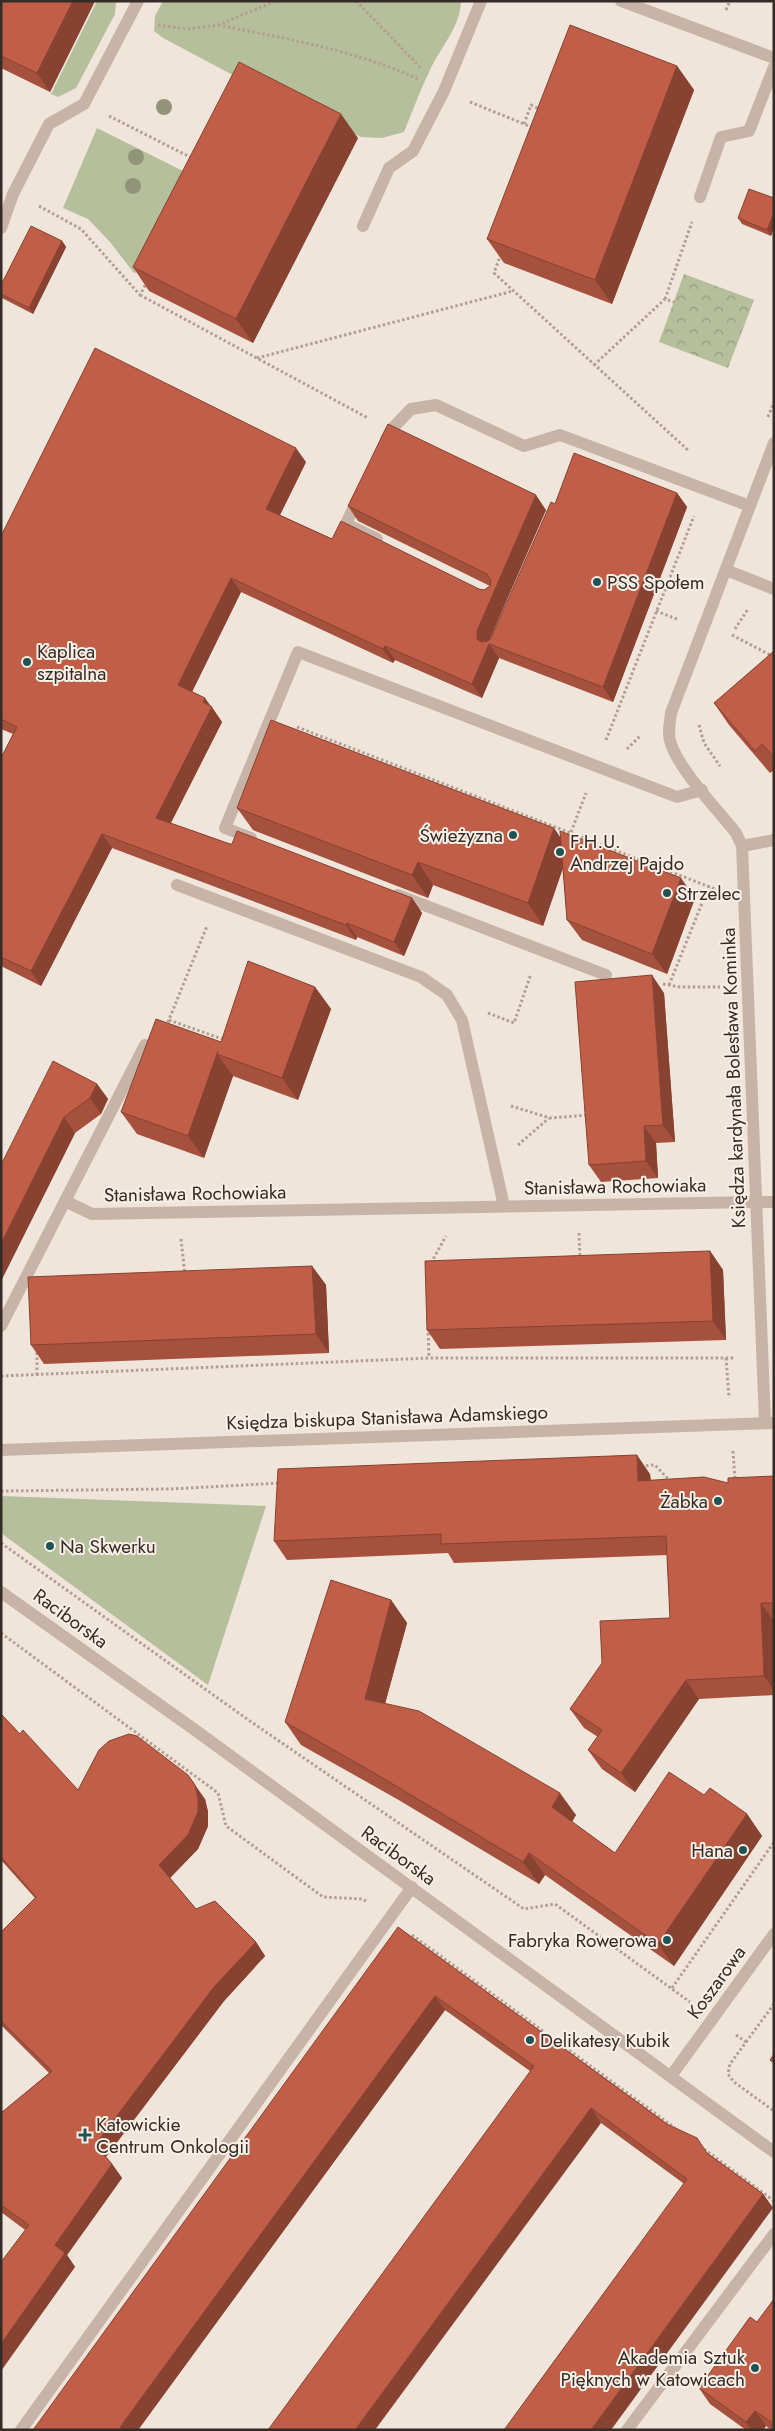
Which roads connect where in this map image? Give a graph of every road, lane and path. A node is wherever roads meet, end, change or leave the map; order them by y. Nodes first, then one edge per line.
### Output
1 (138, 1) edge
2 (276, 1) edge
3 (356, 1) edge
4 (482, 1) edge
5 (621, 1) edge
6 (730, 1) edge
7 (726, 10) dead end
8 (155, 24) dead end
9 (218, 26) junction
10 (774, 58) edge
11 (774, 67) edge
12 (444, 91) junction
13 (464, 100) dead end
14 (101, 112) dead end
15 (549, 113) edge
16 (524, 124) junction
17 (540, 131) edge
18 (198, 161) edge
19 (700, 198) joint
20 (56, 214) dead end
21 (363, 226) dead end
22 (1, 228) edge
23 (505, 245) edge
24 (149, 278) edge
25 (513, 291) junction
26 (140, 295) junction
27 (665, 299) junction
28 (674, 302) dead end
29 (256, 358) junction
30 (594, 366) junction
31 (390, 430) junction
32 (774, 443) edge
33 (584, 444) junction
34 (382, 447) edge
35 (695, 457) dead end
36 (577, 459) edge
37 (362, 490) edge
38 (750, 506) junction
39 (696, 512) dead end
40 (389, 545) edge
41 (726, 570) junction
42 (759, 583) junction
43 (774, 589) edge
44 (656, 611) junction
45 (683, 622) dead end
46 (732, 635) junction
47 (729, 644) dead end
48 (774, 657) edge
49 (271, 716) junction
50 (698, 723) dead end
51 (602, 749) dead end
52 (720, 767) dead end
53 (702, 790) junction
54 (774, 840) edge
55 (261, 842) edge
56 (742, 846) junction
57 (177, 885) edge
58 (709, 886) junction
59 (385, 890) edge
60 (719, 890) dead end
61 (207, 924) dead end
62 (531, 974) dead end
63 (606, 976) dead end
64 (663, 984) dead end
65 (669, 985) junction
66 (723, 987) dead end
67 (169, 1020) junction
68 (514, 1023) dead end
69 (234, 1042) edge
70 (145, 1045) joint
71 (480, 1096) junction
72 (587, 1106) edge
73 (588, 1115) junction
74 (550, 1118) junction
75 (589, 1123) edge
76 (495, 1164) junction
77 (65, 1201) junction
78 (756, 1202) junction
79 (774, 1202) edge
80 (578, 1205) junction
81 (462, 1206) junction
82 (504, 1206) junction
83 (183, 1261) dead end
84 (431, 1264) edge
85 (580, 1266) edge
86 (185, 1283) edge
87 (428, 1320) edge
88 (1, 1326) edge
89 (429, 1358) junction
90 (762, 1358) junction
91 (1, 1376) edge
92 (769, 1423) edge
93 (1, 1450) edge
94 (636, 1466) edge
95 (289, 1483) edge
96 (673, 1485) edge
97 (1, 1491) edge
98 (1, 1543) edge
99 (1, 1592) edge
100 (774, 1842) edge
101 (412, 1887) junction
102 (774, 1934) edge
103 (672, 1988) junction
104 (774, 2004) edge
105 (714, 2019) junction
106 (746, 2042) junction
107 (671, 2076) junction
108 (774, 2111) edge
109 (774, 2152) edge
110 (774, 2234) edge
111 (21, 2430) edge
112 (627, 2430) edge

1 - 22 street
2 - 9 path
3 - 12 path
4 - 12 street
5 - 10 street
6 - 7 path
8 - 9 path
9 - 12 path
11 - 19 street
12 - 21 street
13 - 16 path
14 - 18 path
15 - 16 path
16 - 17 path
19 - 27 path
20 - 26 path
23 - 25 path
24 - 26 path
25 - 29 path
25 - 30 path
26 - 29 path
27 - 28 path
27 - 30 path
29 - 31 path
30 - 35 path
31 - 33 street
31 - 34 street
32 - 38 street, Księdza kardynała Bolesława Kominka
33 - 36 street
33 - 38 street
37 - 40 street
38 - 41 street, Księdza kardynała Bolesława Kominka
39 - 44 path
41 - 42 street
41 - 53 street, Księdza kardynała Bolesława Kominka
42 - 43 street
42 - 46 path
44 - 45 path
44 - 51 path
46 - 47 path
46 - 48 path
49 - 53 street
49 - 55 street
49 - 58 path
50 - 52 path
53 - 56 street, Księdza kardynała Bolesława Kominka
54 - 56 street
56 - 78 street, Księdza kardynała Bolesława Kominka
57 - 71 street, Stanisława Rochowiaka
58 - 60 path
58 - 65 path
59 - 63 street
61 - 67 path
62 - 68 path
64 - 65 path
65 - 66 path
67 - 69 path
67 - 70 path
70 - 77 street, Stanisława Rochowiaka
71 - 74 path
71 - 76 street, Stanisława Rochowiaka
72 - 73 path
73 - 74 path
73 - 75 path
74 - 76 path
76 - 82 street, Stanisława Rochowiaka
77 - 81 street, Stanisława Rochowiaka
77 - 88 street
78 - 79 street, Stanisława Rochowiaka
78 - 80 street, Stanisława Rochowiaka
78 - 90 street, Księdza kardynała Bolesława Kominka
80 - 82 street, Stanisława Rochowiaka
80 - 85 path
81 - 82 street, Stanisława Rochowiaka
81 - 84 path
83 - 86 path
87 - 89 path
89 - 90 path
89 - 91 path
90 - 92 street, Księdza kardynała Bolesława Kominka
92 - 93 street, Księdza biskupa Stanisława Adamskiego
94 - 96 path
95 - 97 path
98 - 103 path
99 - 101 street, Raciborska
100 - 103 path
101 - 107 street, Raciborska
101 - 111 street
102 - 105 street, Koszarowa
103 - 105 path
104 - 106 path
105 - 106 path
105 - 107 street, Koszarowa
106 - 108 path
107 - 109 street, Raciborska
110 - 112 street

